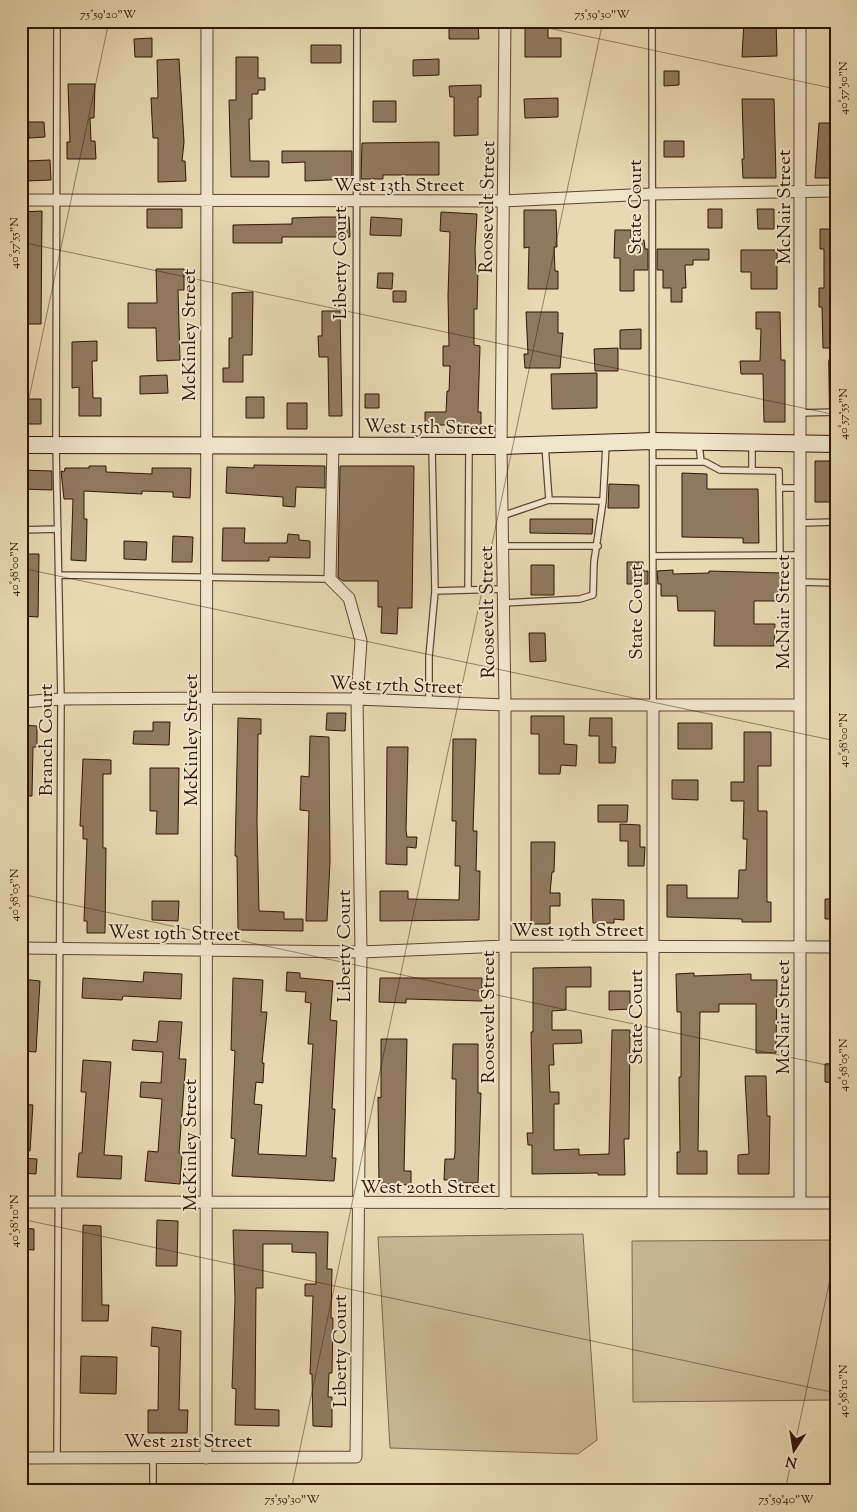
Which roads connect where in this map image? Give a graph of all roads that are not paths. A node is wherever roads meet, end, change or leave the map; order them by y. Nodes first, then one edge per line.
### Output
1 (57, 21) edge
2 (206, 21) edge
3 (357, 21) edge
4 (505, 21) edge
5 (652, 21) edge
6 (800, 21) edge
7 (834, 21) edge
8 (836, 25) edge
9 (801, 191) junction
10 (836, 191) edge
11 (651, 194) junction
12 (21, 200) edge
13 (57, 200) junction
14 (206, 200) junction
15 (356, 201) junction
16 (505, 201) junction
17 (832, 362) dead end
18 (834, 412) edge
19 (800, 413) junction
20 (653, 441) junction
21 (699, 442) junction
22 (606, 443) junction
23 (752, 443) junction
24 (836, 444) edge
25 (21, 445) edge
26 (56, 445) junction
27 (356, 445) junction
28 (545, 445) junction
29 (800, 445) junction
30 (205, 446) junction
31 (333, 446) junction
32 (432, 446) junction
33 (469, 446) junction
34 (501, 446) junction
35 (653, 462) junction
36 (700, 462) junction
37 (752, 470) junction
38 (779, 488) junction
39 (800, 488) junction
40 (549, 500) junction
41 (603, 501) junction
42 (502, 516) junction
43 (800, 522) junction
44 (836, 522) edge
45 (58, 529) junction
46 (21, 530) edge
47 (502, 546) junction
48 (598, 546) junction
49 (780, 555) junction
50 (800, 555) junction
51 (653, 556) junction
52 (59, 575) junction
53 (207, 577) junction
54 (330, 578) junction
55 (800, 582) junction
56 (836, 583) edge
57 (503, 589) junction
58 (468, 590) junction
59 (435, 591) junction
60 (503, 603) junction
61 (207, 698) junction
62 (61, 699) junction
63 (357, 699) junction
64 (21, 702) edge
65 (429, 702) junction
66 (505, 705) junction
67 (653, 705) junction
68 (800, 706) junction
69 (505, 946) junction
70 (653, 947) junction
71 (800, 947) junction
72 (836, 947) edge
73 (21, 948) edge
74 (58, 948) junction
75 (208, 949) junction
76 (361, 952) junction
77 (21, 1202) edge
78 (57, 1202) junction
79 (206, 1202) junction
80 (504, 1203) junction
81 (653, 1203) junction
82 (800, 1203) junction
83 (836, 1203) edge
84 (358, 1204) junction
85 (356, 1456) joint
86 (21, 1458) edge
87 (57, 1458) junction
88 (154, 1458) junction
89 (206, 1458) junction
90 (153, 1491) edge

1 - 13 lane, Branch Court
2 - 14 street, McKinley Street
3 - 15 lane, Liberty Court
4 - 16 street, Roosevelt Street
5 - 11 lane, State Court
6 - 9 street, McNair Street
7 - 8 street
9 - 10 street, West 13th Street
9 - 11 street, West 13th Street
9 - 19 street, McNair Street
11 - 16 street, West 13th Street
11 - 20 lane, State Court
12 - 13 street, West 13th Street
13 - 14 street, West 13th Street
13 - 26 lane, Branch Court
14 - 15 street, West 13th Street
14 - 30 street, McKinley Street
15 - 16 street, West 13th Street
15 - 27 lane, Liberty Court
16 - 34 street, Roosevelt Street
17 - 18 lane
18 - 19 lane
19 - 29 street, McNair Street
20 - 21 main road, West 15th Street
20 - 22 main road, West 15th Street
20 - 35 lane, State Court
21 - 23 main road, West 15th Street
21 - 36 lane
22 - 28 main road, West 15th Street
22 - 41 lane
23 - 29 main road, West 15th Street
23 - 37 lane
24 - 29 main road, West 15th Street
25 - 26 main road, West 15th Street
26 - 30 main road, West 15th Street
26 - 45 lane, Branch Court
27 - 31 main road, West 15th Street
27 - 32 main road, West 15th Street
28 - 34 main road, West 15th Street
28 - 40 lane
29 - 39 street, McNair Street
30 - 31 main road, West 15th Street
30 - 53 street, McKinley Street
31 - 54 street
32 - 33 main road, West 15th Street
32 - 59 lane
33 - 34 main road, West 15th Street
33 - 58 lane
34 - 42 street, Roosevelt Street
35 - 36 lane
35 - 51 lane, State Court
36 - 37 lane
37 - 38 lane
38 - 39 lane
38 - 49 lane
39 - 43 street, McNair Street
40 - 41 lane
40 - 42 lane
41 - 48 lane
42 - 47 street, Roosevelt Street
43 - 44 lane
43 - 50 street, McNair Street
45 - 46 lane
45 - 52 lane, Branch Court
47 - 48 lane
47 - 57 street, Roosevelt Street
48 - 60 lane
49 - 50 lane
49 - 51 lane
50 - 55 street, McNair Street
51 - 67 lane, State Court
52 - 53 lane
52 - 62 lane, Branch Court
53 - 54 lane
53 - 61 street, McKinley Street
54 - 63 street, Liberty Court
55 - 56 lane
55 - 68 street, McNair Street
57 - 58 lane
57 - 60 street, Roosevelt Street
58 - 59 lane
59 - 65 lane
60 - 66 street, Roosevelt Street
61 - 62 street, West 17th Street
61 - 63 street, West 17th Street
61 - 75 street, McKinley Street
62 - 64 street, West 17th Street
62 - 74 lane, Branch Court
63 - 65 street, West 17th Street
63 - 76 street, Liberty Court
65 - 66 street, West 17th Street
66 - 67 street, West 17th Street
66 - 69 street, Roosevelt Street
67 - 68 street, West 17th Street
67 - 70 street, State Court
68 - 71 street, McNair Street
69 - 70 street, West 19th Street
69 - 76 street, West 19th Street
69 - 80 street, Roosevelt Street
70 - 71 street, West 19th Street
70 - 81 street, State Court
71 - 72 street, West 19th Street
71 - 82 street, McNair Street
73 - 74 street, West 19th Street
74 - 75 street, West 19th Street
74 - 78 lane, Branch Court
75 - 76 street, West 19th Street
75 - 79 street, McKinley Street
76 - 84 street, Liberty Court
77 - 78 street, West 20th Street
78 - 79 street, West 20th Street
78 - 87 lane, Branch Court
79 - 84 street, West 20th Street
79 - 89 street, McKinley Street
80 - 81 street, West 20th Street
80 - 84 street, West 20th Street
81 - 82 street, West 20th Street
82 - 83 street, West 20th Street
84 - 85 street, Liberty Court
85 - 89 street, West 21st Street
86 - 87 street, West 21st Street
87 - 88 street, West 21st Street
88 - 89 street, West 21st Street
88 - 90 lane

